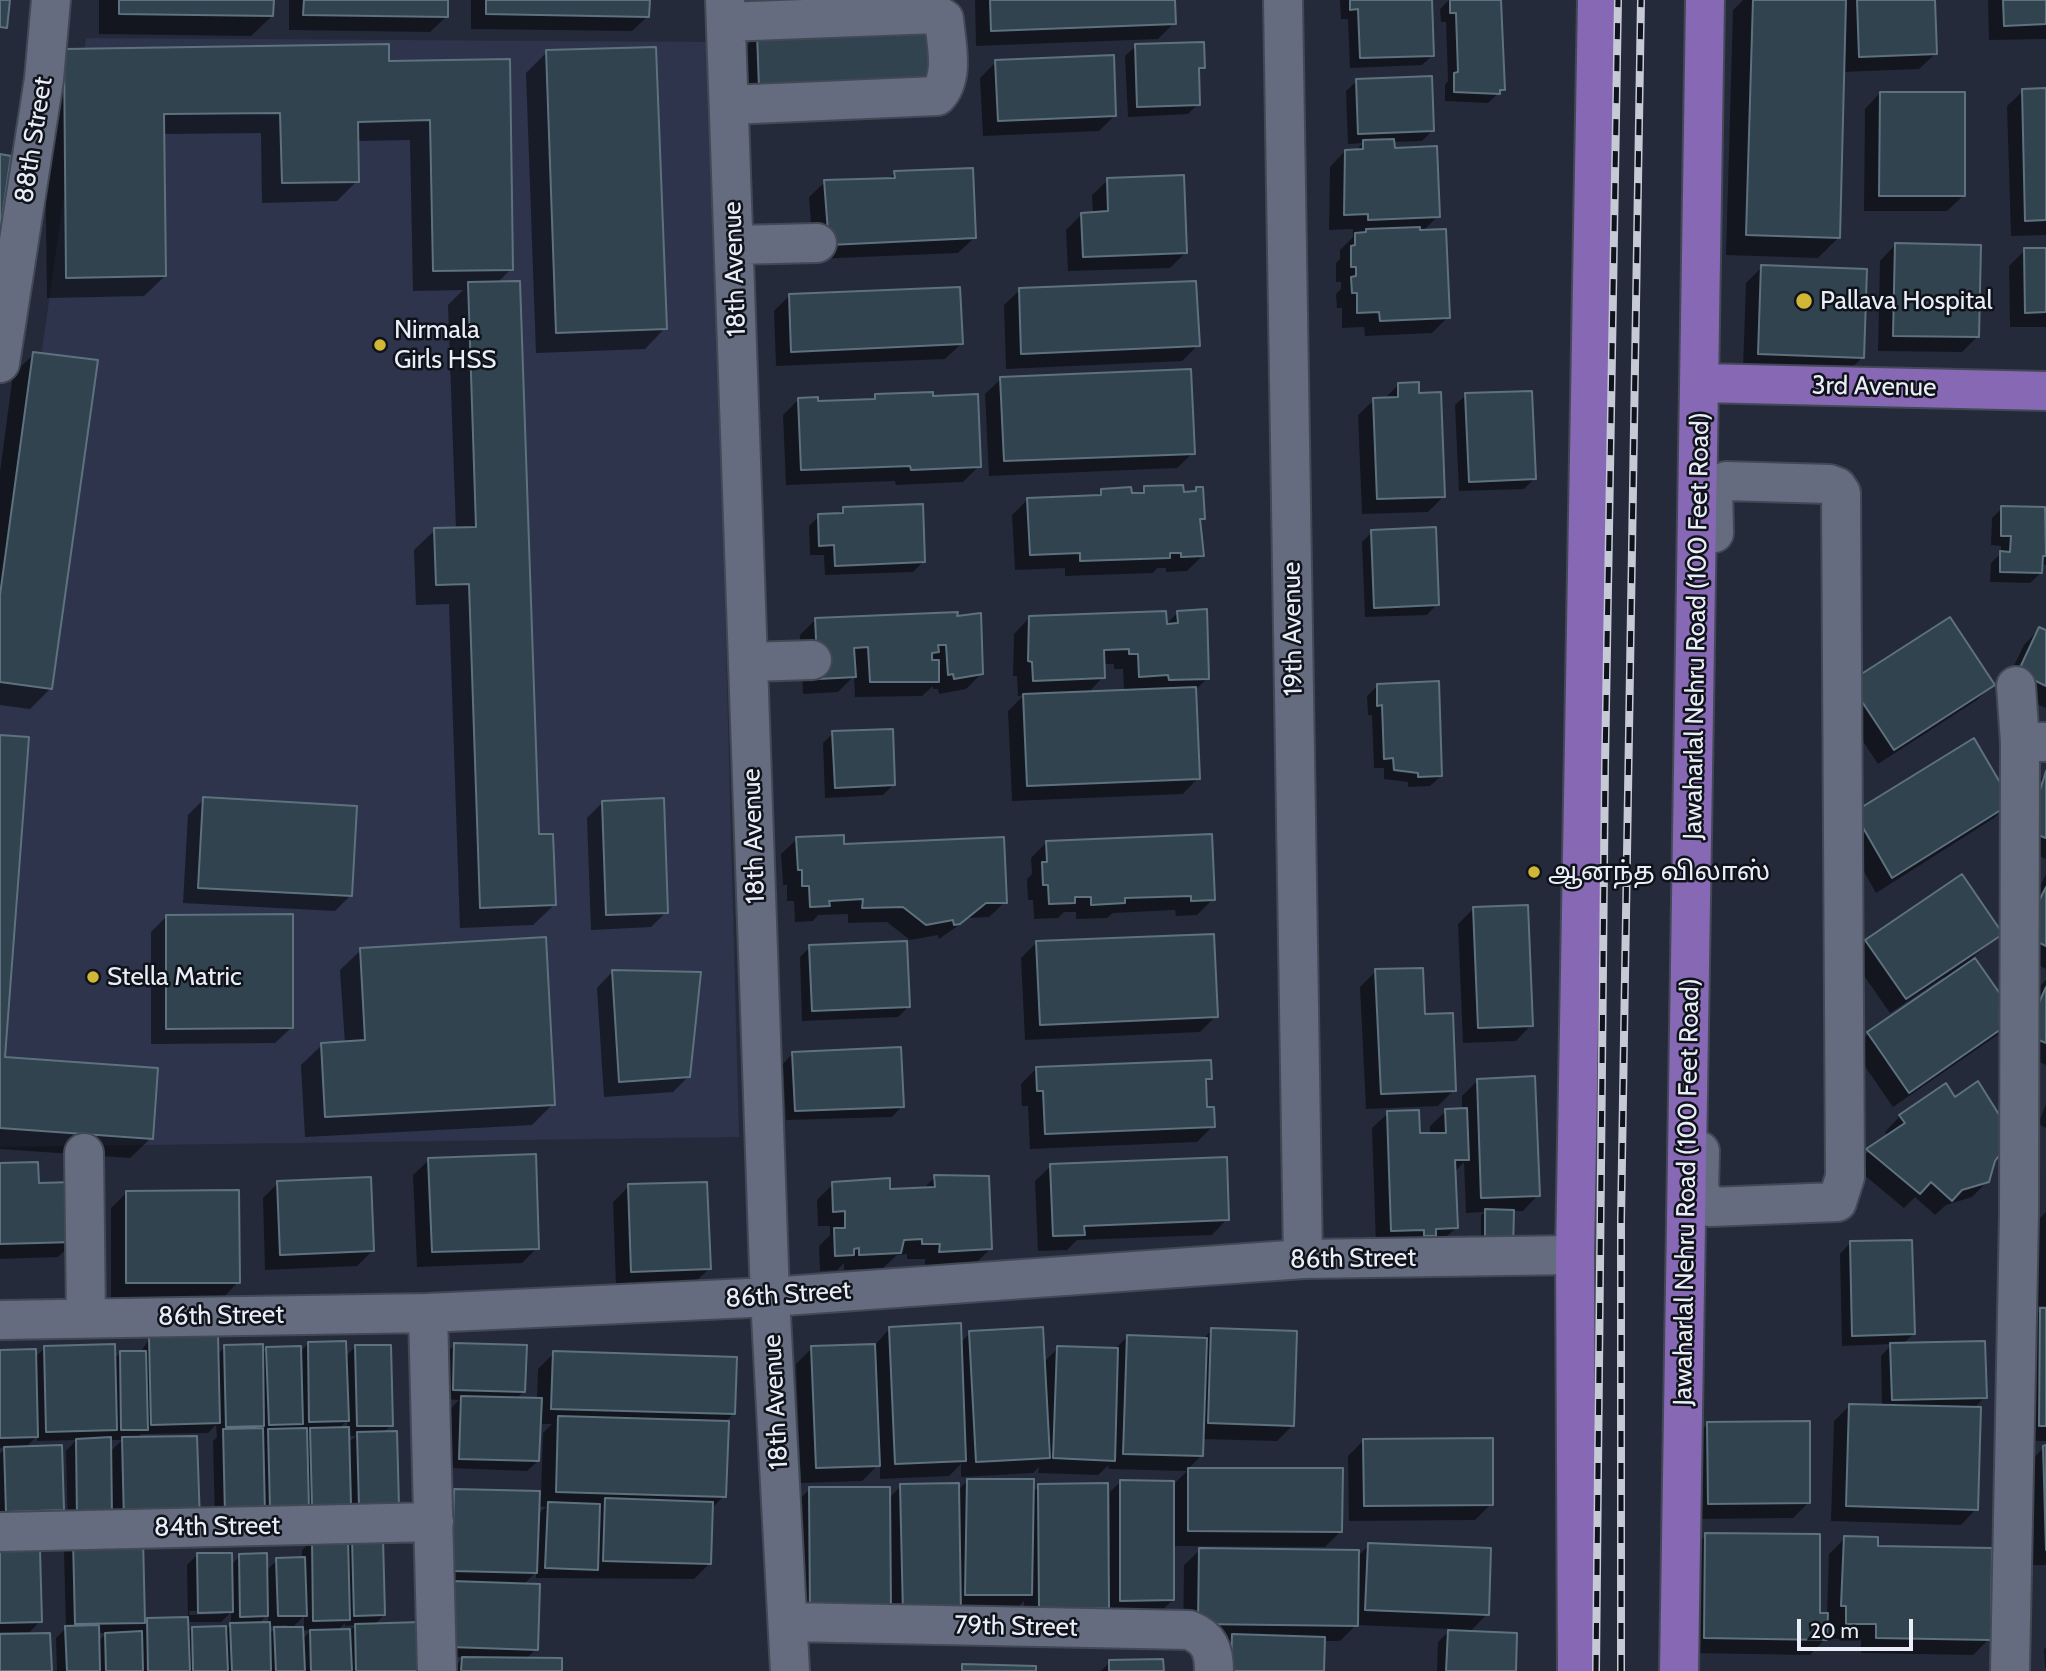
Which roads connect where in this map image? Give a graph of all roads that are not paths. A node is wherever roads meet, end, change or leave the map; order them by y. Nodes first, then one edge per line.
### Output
1 (51, 0) edge
2 (1283, 0) edge
3 (1597, 0) edge
4 (1705, 0) edge
5 (726, 11) edge
6 (729, 105) junction
7 (817, 243) dead end
8 (734, 246) junction
9 (5, 292) edge
10 (0, 363) edge
11 (1701, 383) junction
12 (2046, 391) edge
13 (1706, 592) junction
14 (812, 660) dead end
15 (748, 662) junction
16 (2015, 686) dead end
17 (2033, 742) edge
18 (1695, 1092) junction
19 (84, 1153) dead end
20 (2032, 1172) edge
21 (1575, 1255) junction
22 (1303, 1259) junction
23 (770, 1297) junction
24 (428, 1313) junction
25 (86, 1318) junction
26 (0, 1320) edge
27 (434, 1522) junction
28 (0, 1532) edge
29 (789, 1622) junction
30 (437, 1671) edge
31 (790, 1671) edge
32 (1214, 1671) edge
33 (1577, 1671) edge
34 (1679, 1671) edge
35 (2010, 1671) edge

1 - 9 street, 88th Street
2 - 22 street, 19th Avenue
3 - 21 main road
4 - 11 main road, Jawaharlal Nehru Road (100 Feet Road)
5 - 6 street, 18th Avenue
5 - 6 street
6 - 8 street, 18th Avenue
7 - 8 street
8 - 15 street, 18th Avenue
9 - 10 street, 88th Street
11 - 12 main road, 3rd Avenue
11 - 13 main road, Jawaharlal Nehru Road (100 Feet Road)
13 - 18 main road, Jawaharlal Nehru Road (100 Feet Road)
13 - 18 street
14 - 15 street
15 - 23 street, 18th Avenue
16 - 17 street
17 - 20 street
18 - 34 main road, Jawaharlal Nehru Road (100 Feet Road)
19 - 25 street
20 - 35 street
21 - 22 street, 86th Street
21 - 33 main road
22 - 23 street, 86th Street
23 - 24 street, 86th Street
23 - 29 street, 18th Avenue
24 - 25 street, 86th Street
24 - 27 street
25 - 26 street, 86th Street
27 - 28 street, 84th Street
27 - 30 street
29 - 31 street, 18th Avenue
29 - 32 street, 79th Street

